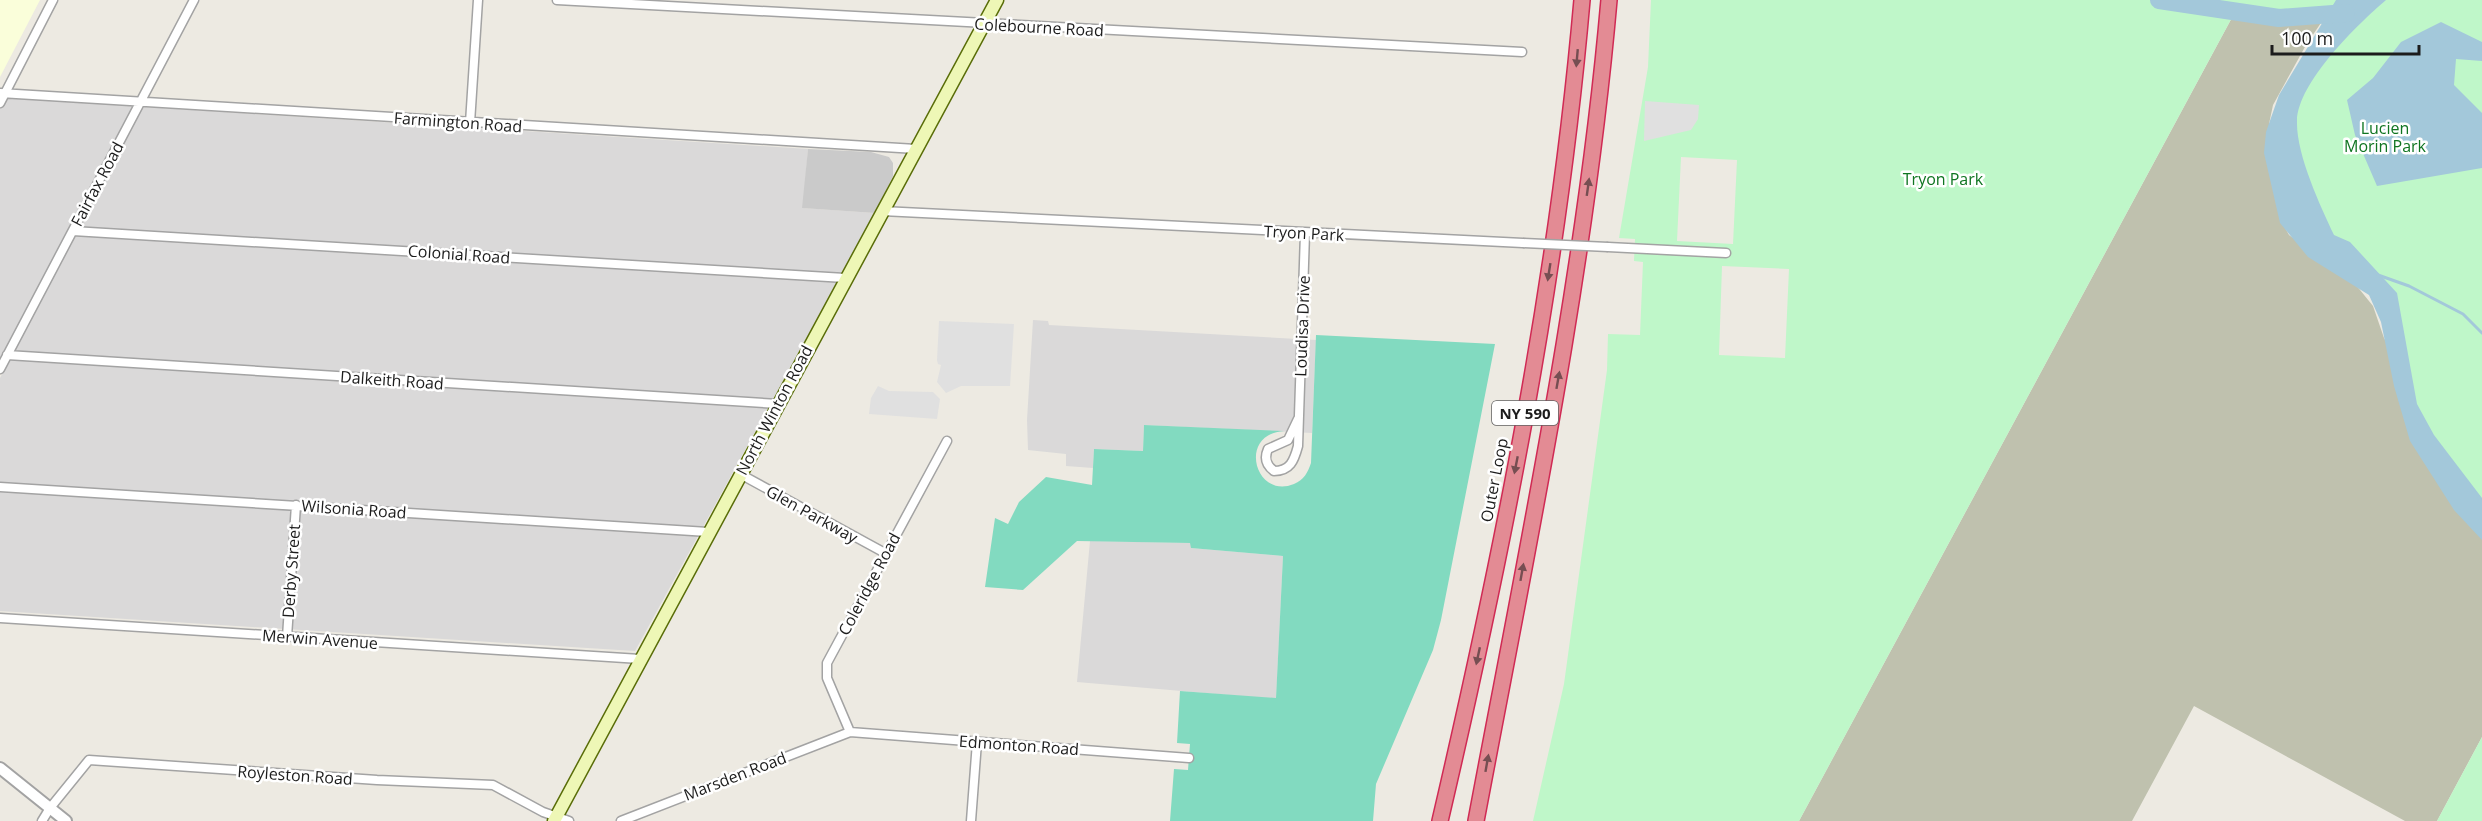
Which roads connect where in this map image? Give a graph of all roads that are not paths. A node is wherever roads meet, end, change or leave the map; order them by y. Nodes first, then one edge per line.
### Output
1 (53, 0) edge
2 (194, 0) edge
3 (478, 0) edge
4 (557, 0) edge
5 (997, 0) edge
6 (1582, 0) edge
7 (1609, 0) edge
8 (984, 24) junction
9 (1522, 52) dead end
10 (3, 93) edge
11 (140, 102) junction
12 (0, 103) edge
13 (470, 123) junction
14 (916, 149) junction
15 (882, 211) junction
16 (73, 231) junction
17 (1305, 233) junction
18 (1726, 253) dead end
19 (845, 278) junction
20 (7, 355) junction
21 (0, 369) edge
22 (777, 404) junction
23 (1298, 419) junction
24 (947, 441) dead end
25 (740, 474) junction
26 (0, 486) edge
27 (296, 505) junction
28 (708, 532) junction
29 (885, 553) junction
30 (0, 618) edge
31 (286, 638) junction
32 (640, 659) junction
33 (850, 732) junction
34 (976, 742) junction
35 (1189, 758) dead end
36 (0, 768) edge
37 (50, 808) junction
38 (555, 819) edge
39 (42, 821) edge
40 (66, 821) edge
41 (569, 821) edge
42 (621, 821) edge
43 (971, 821) edge
44 (1440, 821) edge
45 (1476, 821) edge

1 - 10 street
2 - 11 street, Fairfax Road
3 - 13 street
4 - 8 street, Colebourne Road
5 - 8 main road, North Winton Road
6 -> 44 highway, Outer Loop / NY 590
45 -> 7 highway, NY 590
8 - 9 street, Colebourne Road
8 - 14 main road, North Winton Road
10 - 11 street, Farmington Road
10 - 12 street
11 - 13 street, Farmington Road
11 - 16 street, Fairfax Road
13 - 14 street, Farmington Road
14 - 15 main road, North Winton Road
15 - 17 street, Tryon Park
15 - 19 main road, North Winton Road
16 - 19 street, Colonial Road
16 - 20 street, Fairfax Road
17 - 18 street, Tryon Park, bridge
17 - 23 street, Loudisa Drive
19 - 22 main road, North Winton Road
20 - 21 street, Fairfax Road
20 - 22 street, Dalkeith Road
22 - 25 main road, North Winton Road
23 - 23 street, Loudisa Drive
24 - 29 street, Coleridge Road
25 - 28 main road, North Winton Road
25 - 29 street, Glen Parkway
26 - 27 street, Wilsonia Road
27 - 28 street, Wilsonia Road
27 - 31 street, Derby Street
28 - 32 main road, North Winton Road
29 - 33 street, Coleridge Road
30 - 31 street, Merwin Avenue
31 - 32 street, Merwin Avenue
32 - 38 main road, North Winton Road
33 - 34 street, Edmonton Road
33 - 42 street, Marsden Road
34 - 35 street, Edmonton Road
34 - 43 street
36 - 37 street
37 - 38 street, Royleston Road
37 - 39 street
37 - 40 street
38 - 41 street

